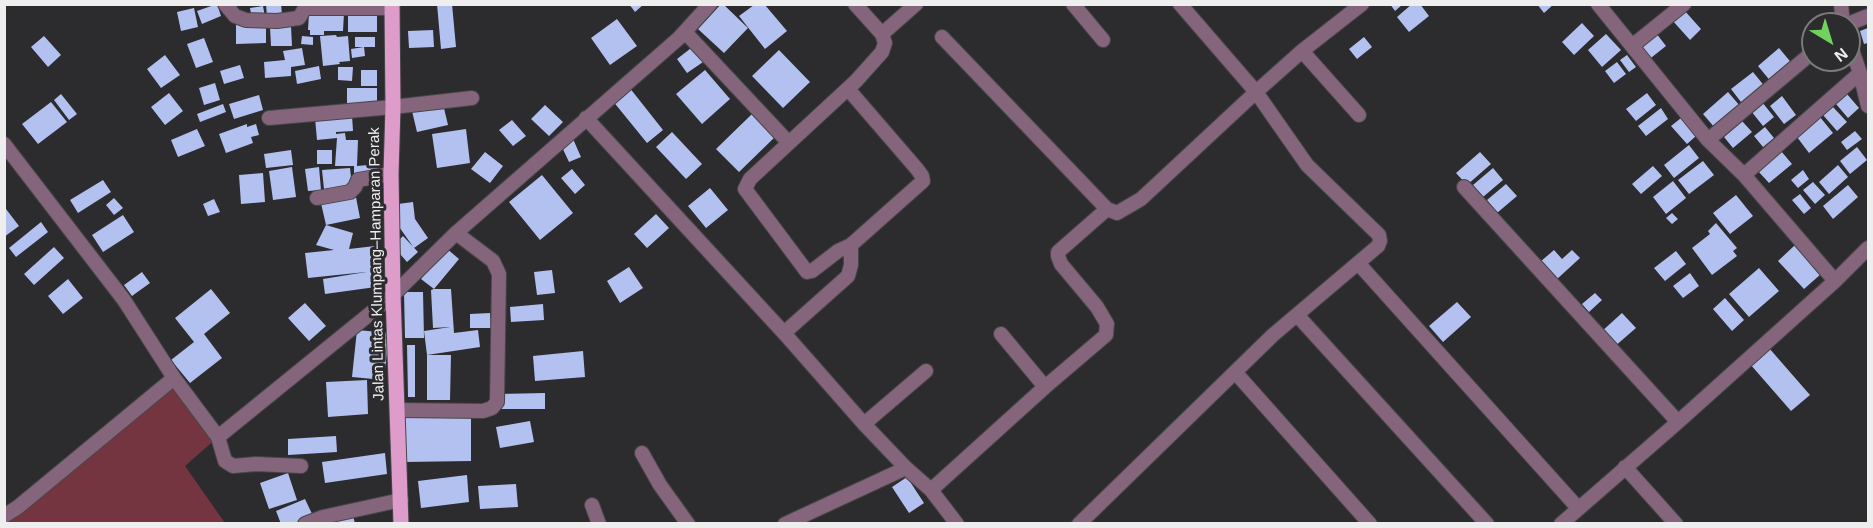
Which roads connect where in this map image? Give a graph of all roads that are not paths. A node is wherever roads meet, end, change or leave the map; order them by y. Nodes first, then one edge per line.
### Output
1 (225, 4) edge
2 (710, 4) edge
3 (855, 4) edge
4 (916, 4) edge
5 (1073, 4) edge
6 (1180, 4) edge
7 (1362, 4) edge
8 (1598, 4) edge
9 (1684, 4) edge
10 (392, 6) edge
11 (685, 32) junction
12 (882, 34) junction
13 (942, 37) dead end
14 (1103, 40) dead end
15 (1632, 46) junction
16 (1302, 51) junction
17 (1801, 62) edge
18 (1860, 73) joint
19 (848, 89) junction
20 (1256, 92) junction
21 (472, 98) dead end
22 (1869, 106) edge
23 (393, 107) junction
24 (1359, 115) dead end
25 (269, 118) dead end
26 (586, 118) junction
27 (1708, 140) junction
28 (789, 143) junction
29 (4, 144) edge
30 (391, 174) junction
31 (1744, 175) junction
32 (1464, 187) dead end
33 (316, 198) dead end
34 (1107, 210) junction
35 (456, 233) junction
36 (851, 245) junction
37 (1869, 248) edge
38 (1358, 263) junction
39 (1835, 281) junction
40 (393, 295) junction
41 (1297, 315) junction
42 (784, 333) junction
43 (1001, 334) dead end
44 (926, 371) dead end
45 (1235, 372) junction
46 (174, 378) junction
47 (1045, 387) junction
48 (398, 410) junction
49 (1678, 422) junction
50 (864, 424) junction
51 (218, 437) junction
52 (642, 453) dead end
53 (301, 466) dead end
54 (1625, 467) junction
55 (906, 468) junction
56 (931, 490) junction
57 (401, 500) junction
58 (592, 505) dead end
59 (1578, 508) junction
60 (4, 516) edge
61 (789, 523) edge
62 (305, 524) edge
63 (401, 524) edge
64 (599, 524) edge
65 (688, 524) edge
66 (957, 524) edge
67 (1079, 524) edge
68 (1370, 524) edge
69 (1487, 524) edge
70 (1561, 524) edge
71 (1676, 524) edge

1 - 10 street
2 - 11 street
3 - 12 street
4 - 12 street
5 - 14 street
6 - 20 street
7 - 16 street
8 - 15 street
9 - 15 street
10 - 23 main road, Jalan Lintas Klumpang–Hamparan Perak
11 - 26 street
11 - 28 street
12 - 19 street
13 - 34 street
15 - 27 street
16 - 20 street
16 - 24 street
17 - 27 street
18 - 22 street
18 - 31 street
19 - 28 street
19 - 36 street
20 - 34 street
20 - 38 street
21 - 23 street
23 - 25 street
23 - 30 main road, Jalan Lintas Klumpang–Hamparan Perak
26 - 35 street
26 - 42 street
27 - 31 street
28 - 36 street
29 - 46 street
30 - 33 street
30 - 40 main road, Jalan Lintas Klumpang–Hamparan Perak
31 - 39 street
32 - 49 street
34 - 47 street
35 - 40 street
35 - 48 street
36 - 42 street
37 - 39 street
38 - 41 street
38 - 59 street
39 - 49 street
40 - 48 main road, Jalan Lintas Klumpang–Hamparan Perak
40 - 51 street
41 - 45 street
41 - 69 street
42 - 50 street
43 - 47 street
44 - 50 street
45 - 67 street
45 - 68 street
46 - 51 street
46 - 60 street
47 - 56 street
48 - 57 main road, Jalan Lintas Klumpang–Hamparan Perak
49 - 54 street
50 - 55 street
51 - 53 street
52 - 65 street
54 - 59 street
54 - 71 street
55 - 56 street
55 - 61 street
56 - 66 street
57 - 62 street
57 - 63 main road, Jalan Lintas Klumpang–Hamparan Perak
58 - 64 street
59 - 70 street

